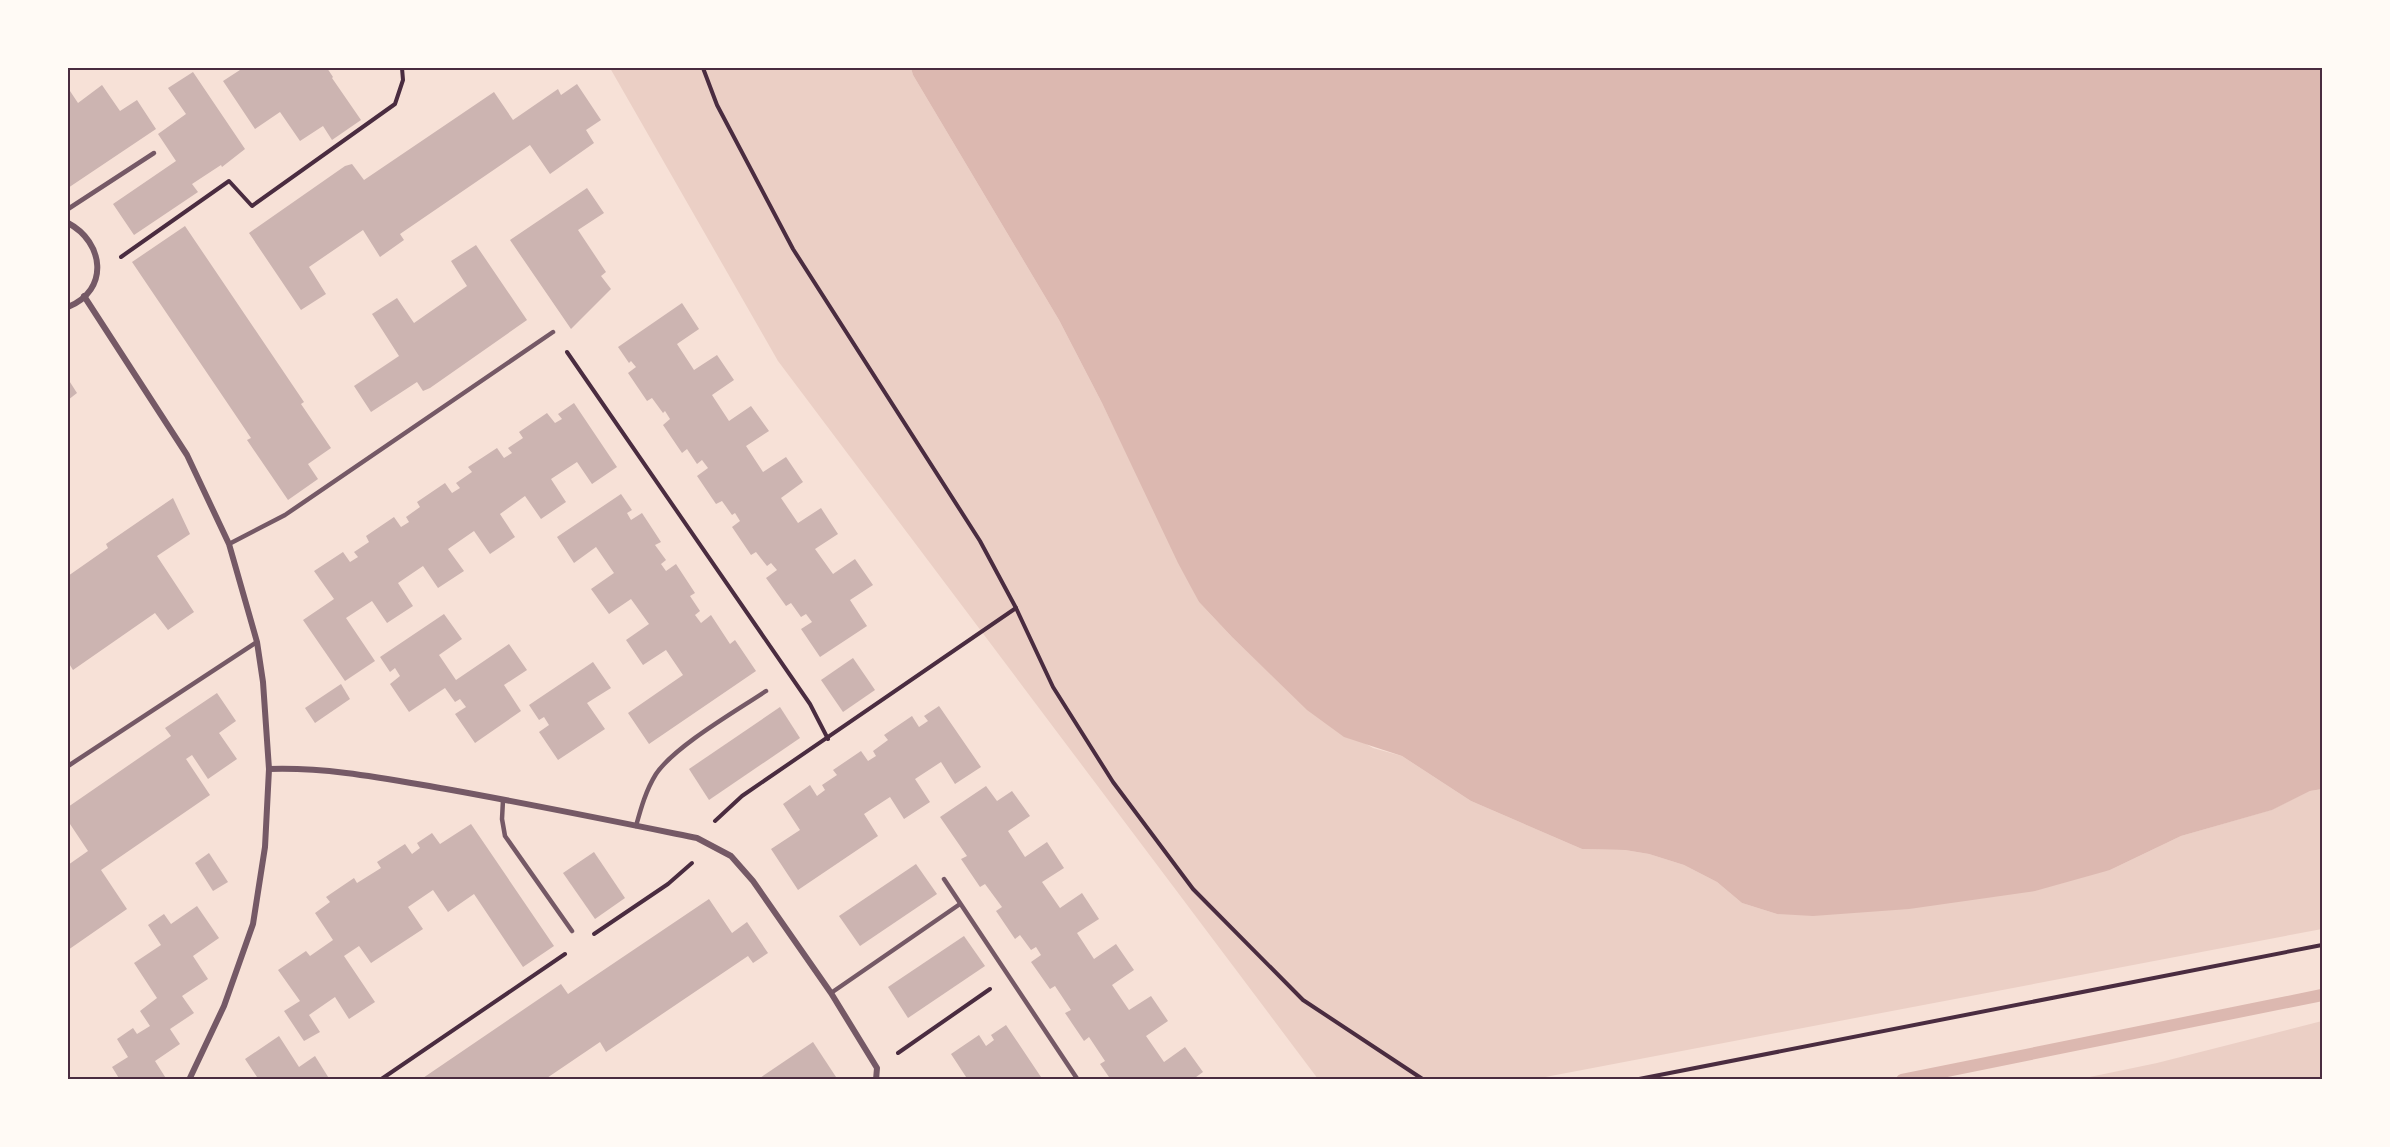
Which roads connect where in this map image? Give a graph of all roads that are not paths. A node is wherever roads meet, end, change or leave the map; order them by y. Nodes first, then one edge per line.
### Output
1 (154, 153) dead end
2 (68, 209) edge
3 (68, 223) edge
4 (84, 296) junction
5 (68, 307) edge
6 (553, 332) road end
7 (229, 544) junction
8 (257, 642) junction
9 (766, 691) dead end
10 (68, 766) edge
11 (269, 770) junction
12 (503, 800) junction
13 (636, 826) junction
14 (944, 879) dead end
15 (960, 904) junction
16 (572, 931) dead end
17 (831, 993) junction
18 (189, 1080) edge
19 (876, 1080) edge
20 (1078, 1080) edge

1 - 2 lane
3 - 4 street
4 - 5 street
4 - 7 street
6 - 7 lane
7 - 8 street
8 - 10 lane
8 - 11 street
9 - 13 lane
11 - 12 street
11 - 18 street
12 - 13 street
12 - 16 lane
13 - 17 street
14 - 15 lane
15 - 17 lane
15 - 20 lane
17 - 19 street

